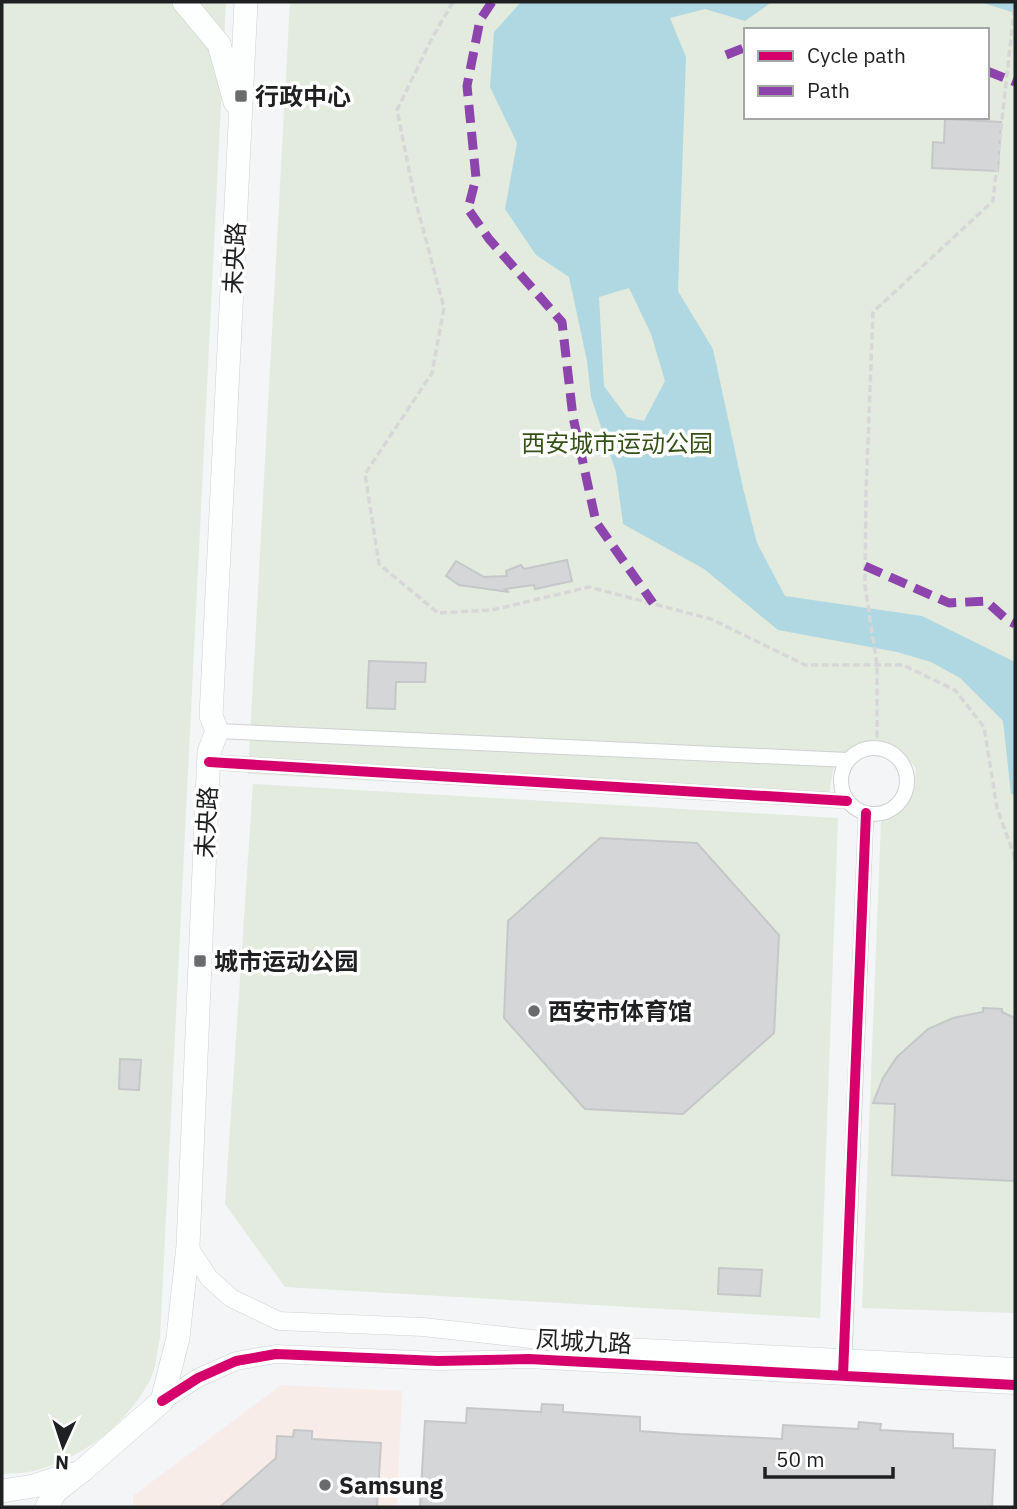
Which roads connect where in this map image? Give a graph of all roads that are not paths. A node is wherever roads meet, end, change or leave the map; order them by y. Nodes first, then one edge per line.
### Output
1 (184, 2) edge
2 (246, 2) edge
3 (241, 121) junction
4 (217, 732) junction
5 (848, 760) junction
6 (209, 762) junction
7 (848, 801) junction
8 (866, 813) junction
9 (188, 1246) junction
10 (844, 1367) junction
11 (1015, 1367) edge
12 (1015, 1385) edge
13 (162, 1401) junction
14 (83, 1470) junction
15 (2, 1491) edge
16 (47, 1507) edge

1 - 3 main road
2 - 3 main road, 未央路
3 - 4 main road, 未央路
4 - 5 street
4 - 6 main road, 未央路
5 - 7 street
5 - 8 street
6 - 7 street
6 - 9 main road, 未央路
7 - 8 street
8 - 10 street
9 - 10 street, 凤城九路
9 - 13 main road, 未央路
10 - 11 street, 凤城九路
10 - 12 street, 凤城九路
10 - 13 street, 凤城九路
13 - 14 main road
14 - 15 main road
14 - 16 main road

